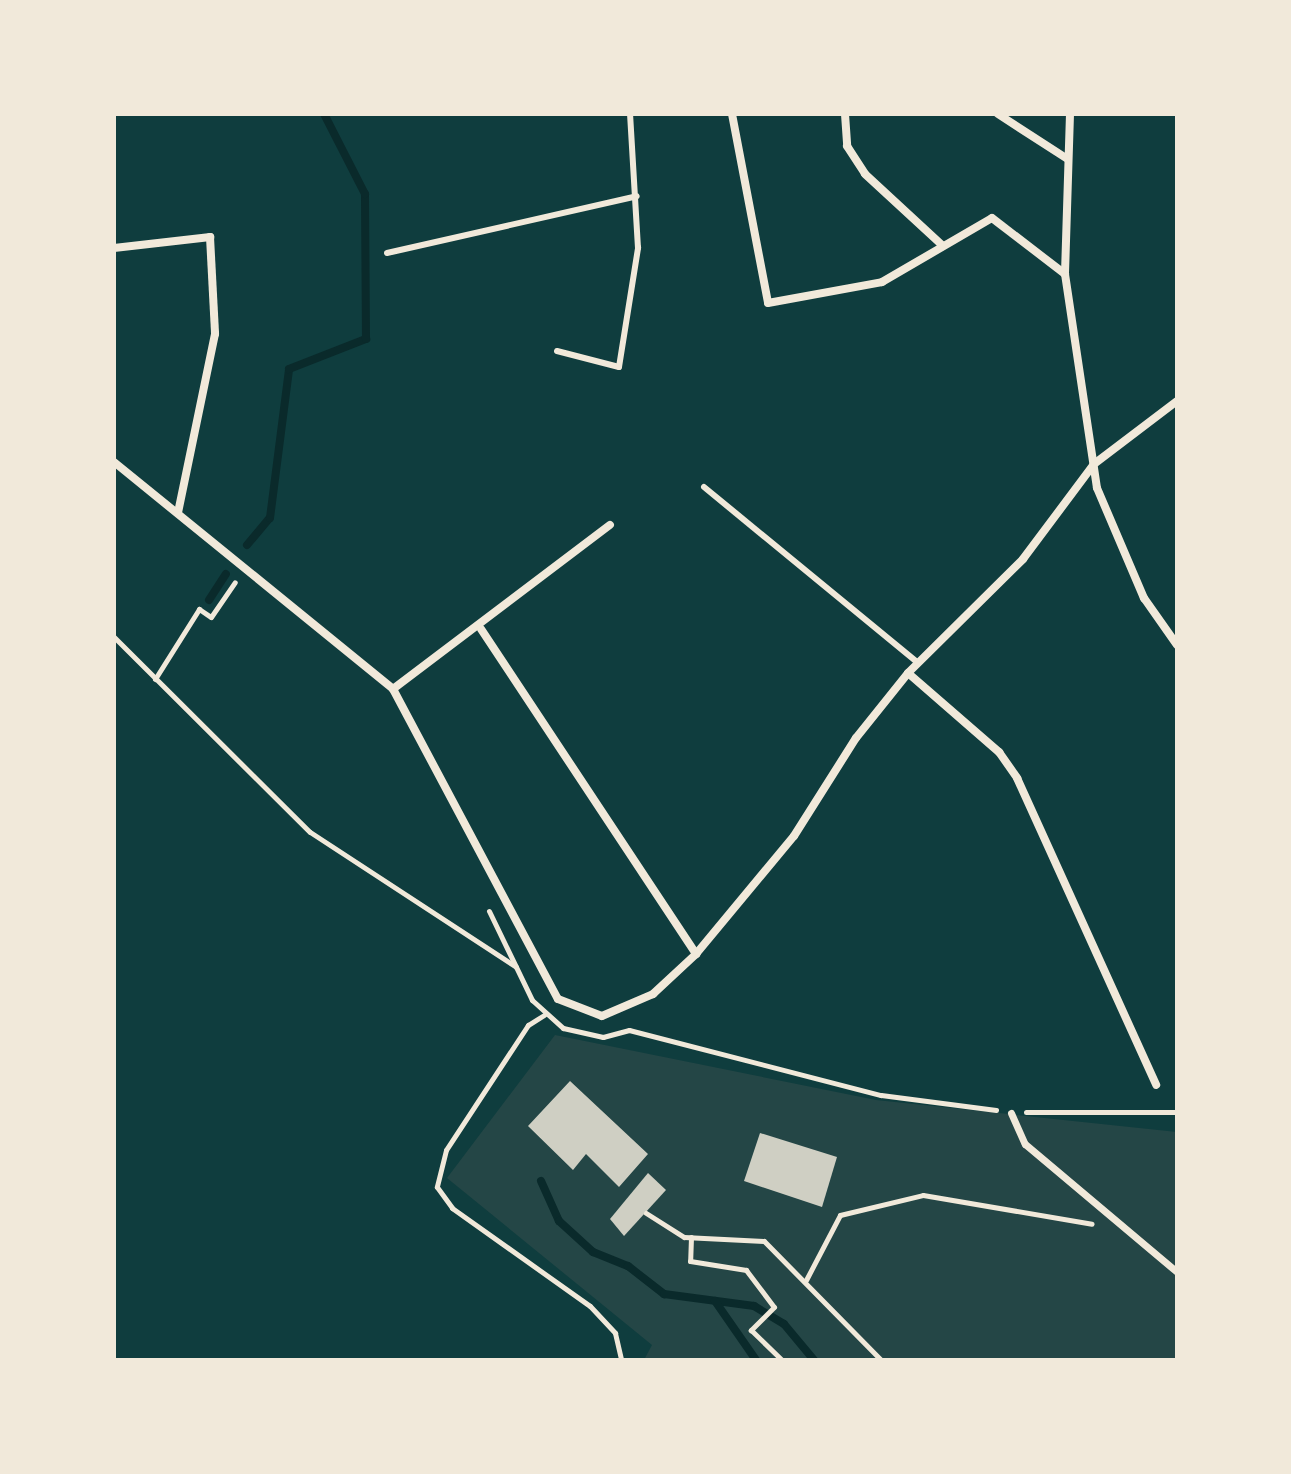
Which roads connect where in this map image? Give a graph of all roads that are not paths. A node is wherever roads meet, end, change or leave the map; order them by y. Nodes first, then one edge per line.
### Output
1 (630, 114) edge
2 (732, 114) edge
3 (845, 114) edge
4 (998, 114) edge
5 (1070, 114) edge
6 (1066, 158) junction
7 (637, 196) junction
8 (943, 246) junction
9 (114, 248) edge
10 (387, 253) dead end
11 (1065, 274) junction
12 (557, 351) dead end
13 (1177, 401) edge
14 (114, 462) edge
15 (1094, 464) junction
16 (704, 487) dead end
17 (178, 512) junction
18 (610, 525) dead end
19 (481, 629) junction
20 (1177, 645) edge
21 (918, 663) junction
22 (908, 673) junction
23 (393, 689) junction
24 (696, 954) junction
25 (1156, 1085) dead end
26 (1011, 1113) dead end
27 (1177, 1272) edge

1 - 7 lane
2 - 8 street
3 - 8 street
4 - 6 street
5 - 6 street
6 - 11 street
7 - 10 lane
7 - 12 lane
8 - 11 street
9 - 17 street
11 - 15 street
13 - 15 street
14 - 17 street
15 - 20 street
15 - 21 street
16 - 21 lane
17 - 23 street
18 - 19 street
19 - 23 street
19 - 24 street
21 - 22 street
22 - 24 street
22 - 25 street
23 - 24 street
26 - 27 street

